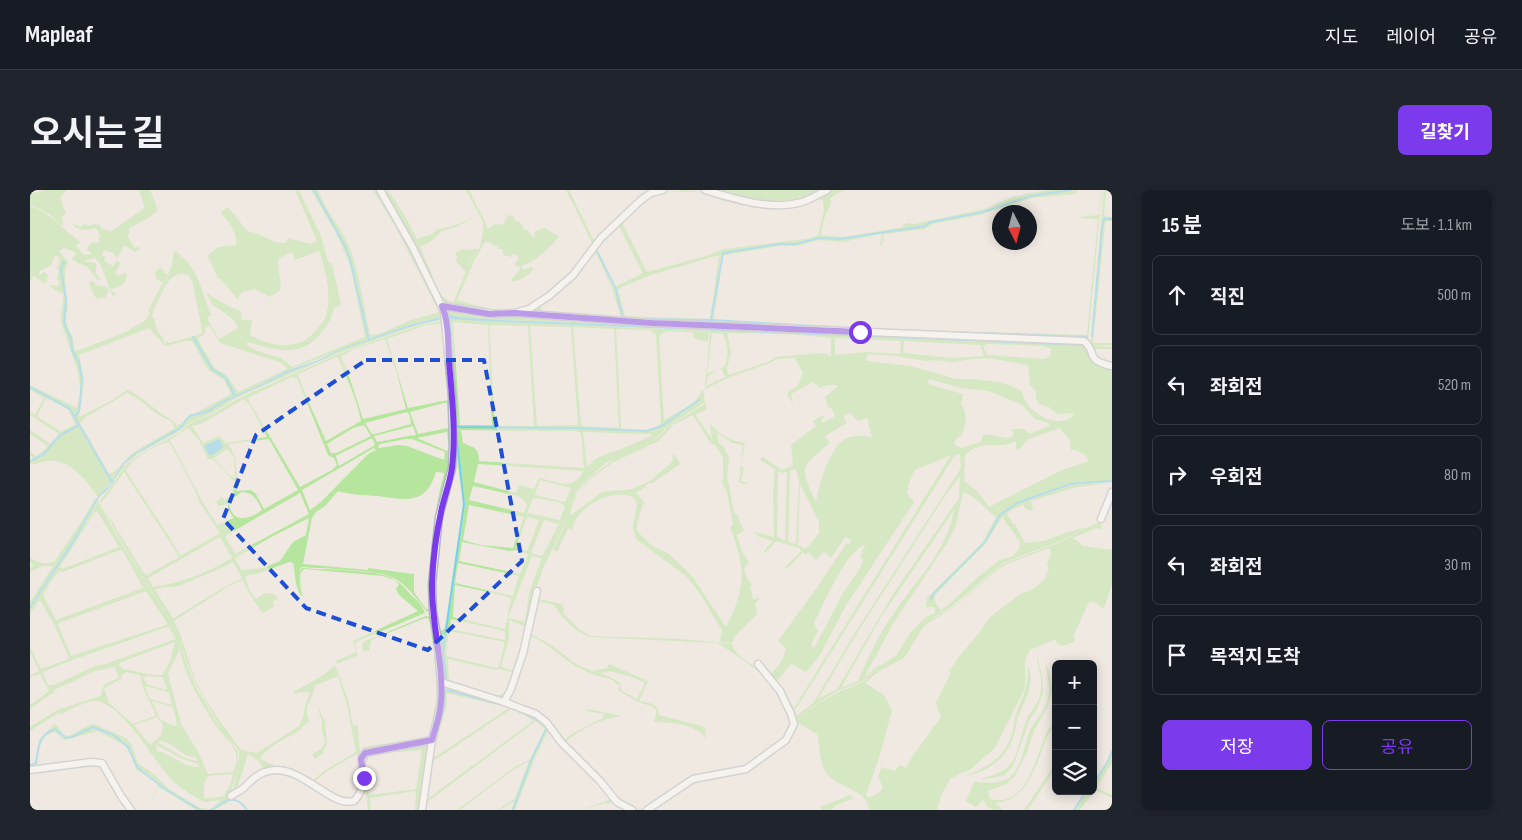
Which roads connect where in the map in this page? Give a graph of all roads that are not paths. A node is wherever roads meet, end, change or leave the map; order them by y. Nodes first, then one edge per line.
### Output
1 (380, 190) edge
2 (663, 190) edge
3 (705, 190) edge
4 (827, 190) edge
5 (442, 306) junction
6 (515, 313) junction
7 (1112, 366) edge
8 (1112, 492) edge
9 (1102, 519) dead end
10 (537, 591) dead end
11 (758, 664) dead end
12 (441, 682) junction
13 (504, 702) junction
14 (432, 740) junction
15 (30, 770) edge
16 (231, 796) dead end
17 (131, 810) edge
18 (422, 810) edge
19 (632, 810) edge
20 (647, 810) edge

1 - 5 street
2 - 6 street
3 - 4 street
5 - 6 street
5 - 12 street
6 - 7 street
8 - 9 street
10 - 13 street
11 - 20 street
12 - 13 street
12 - 14 street
13 - 19 street
14 - 16 street
14 - 18 street
15 - 17 street

